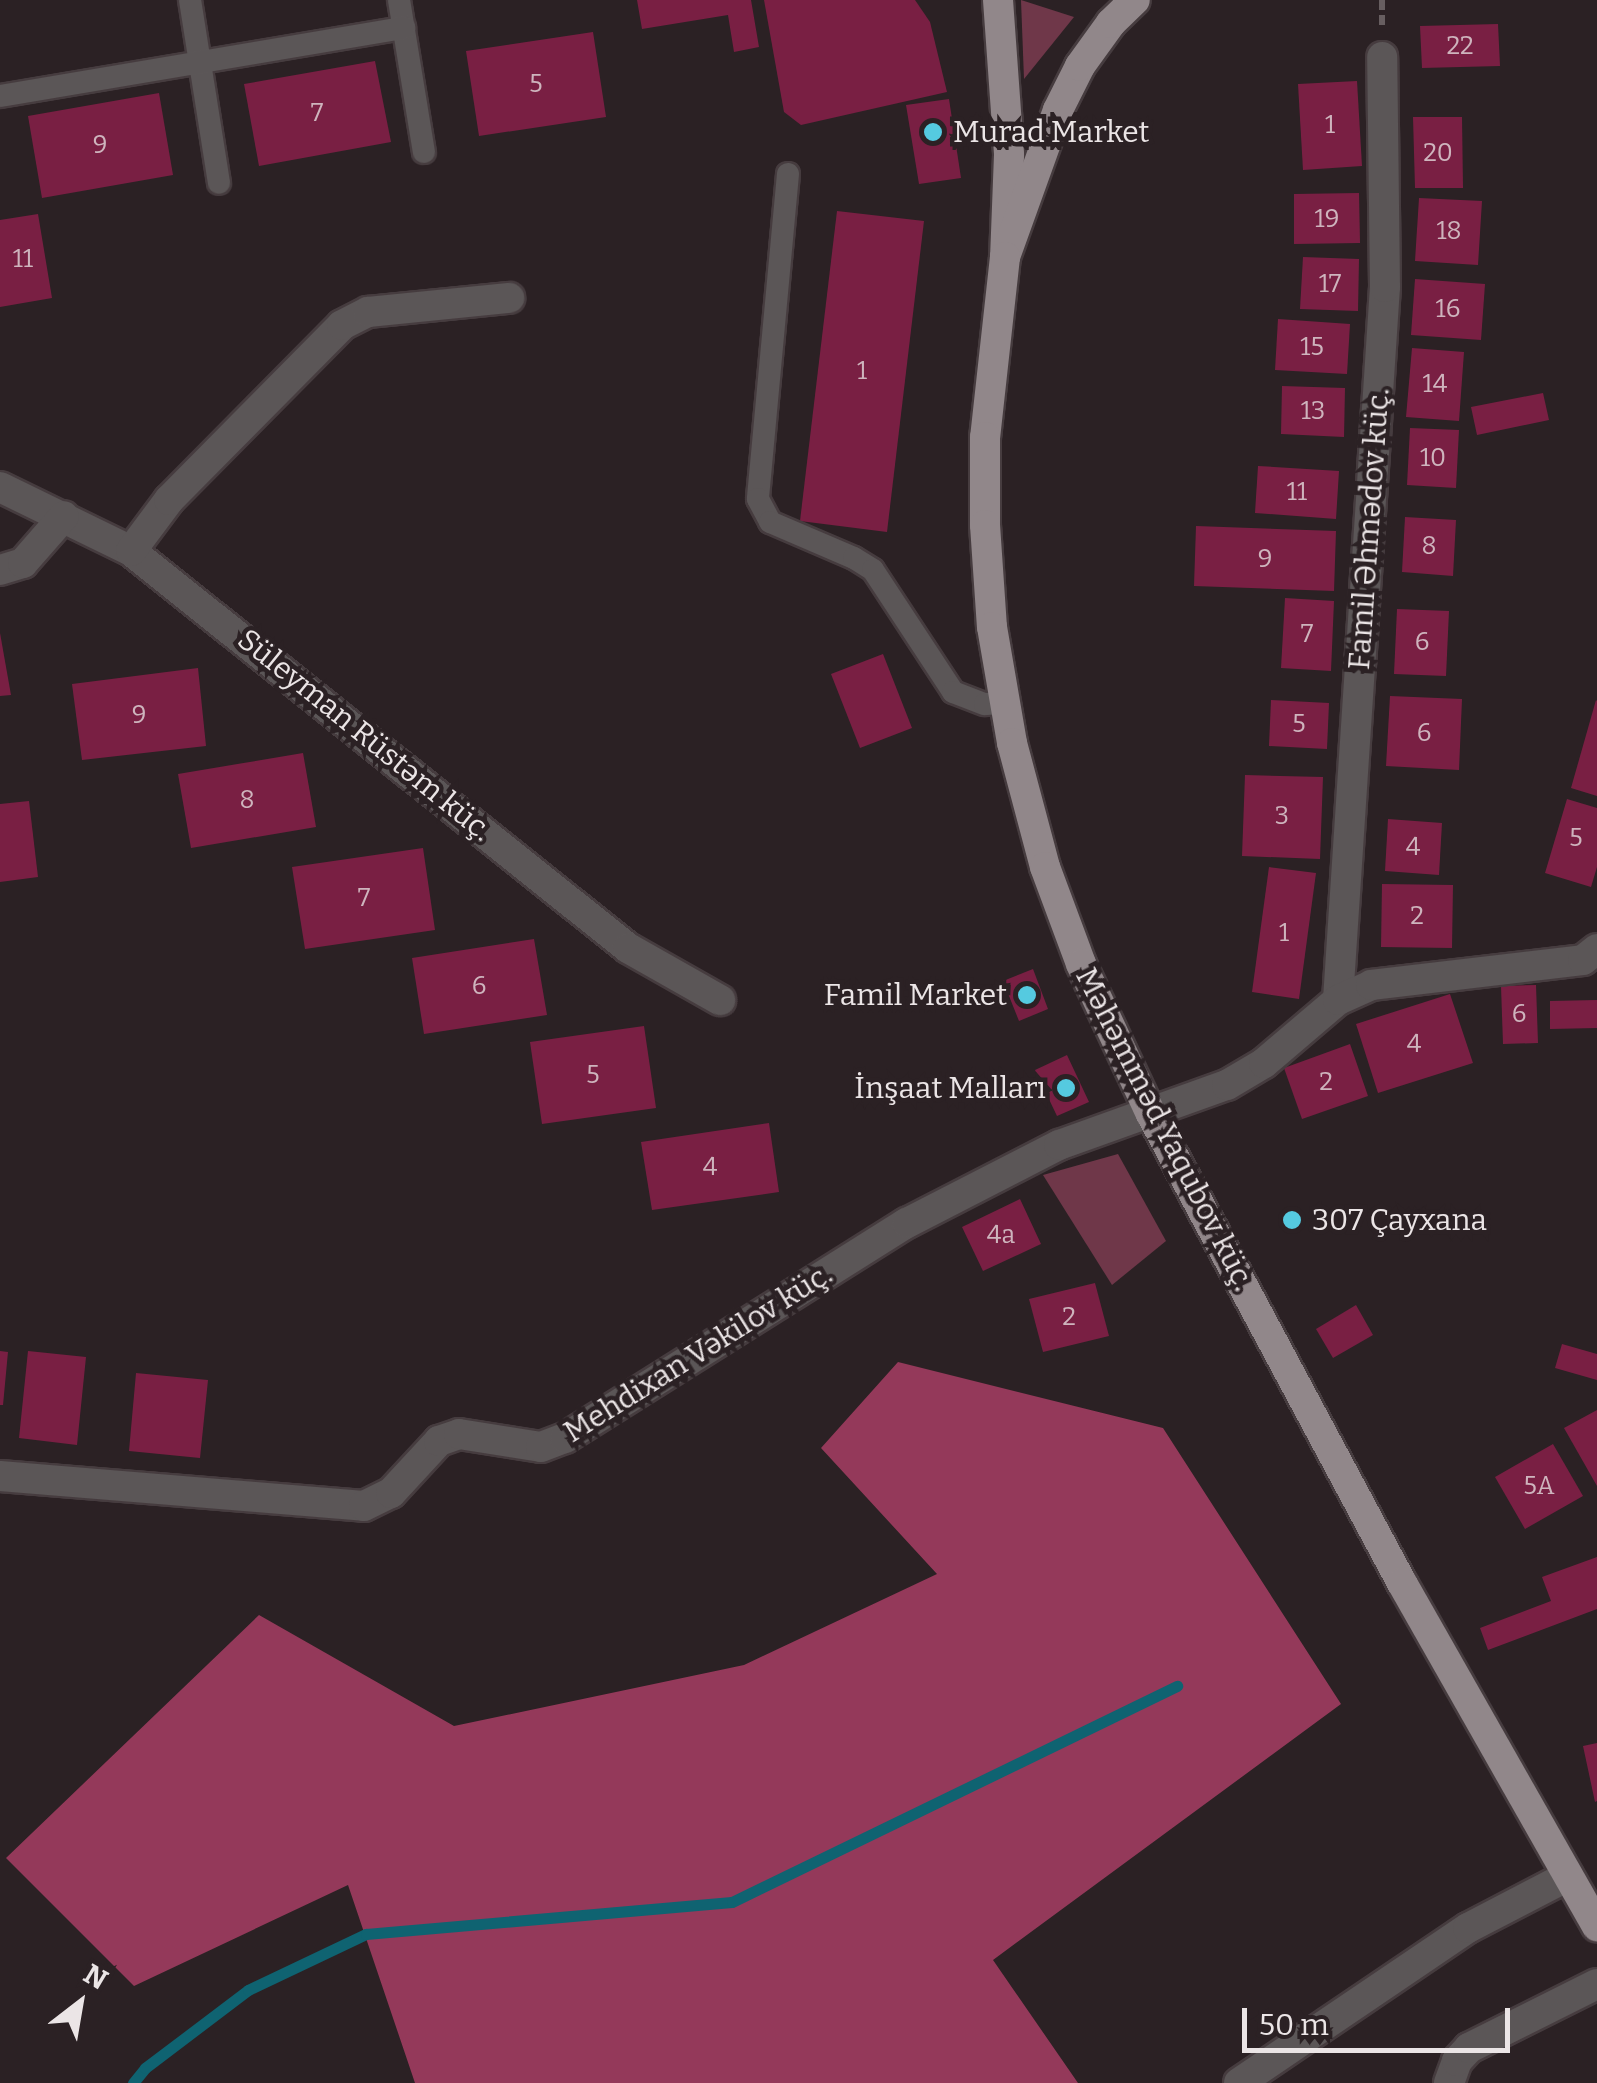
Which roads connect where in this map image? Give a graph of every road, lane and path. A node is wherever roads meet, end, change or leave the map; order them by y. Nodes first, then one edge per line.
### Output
1 (190, 0) edge
2 (399, 0) edge
3 (998, 0) edge
4 (1135, 0) edge
5 (404, 28) junction
6 (1382, 57) dead end
7 (202, 62) junction
8 (0, 96) edge
9 (424, 152) dead end
10 (788, 174) dead end
11 (219, 184) dead end
12 (1005, 257) junction
13 (509, 298) dead end
14 (0, 487) edge
15 (64, 516) junction
16 (131, 550) junction
17 (0, 570) edge
18 (1005, 703) junction
19 (1597, 949) edge
20 (720, 1000) dead end
21 (1338, 1000) junction
22 (1150, 1114) junction
23 (0, 1476) edge
24 (1568, 1876) junction
25 (1595, 1916) edge
26 (1597, 1984) edge
27 (1239, 2083) edge
28 (1448, 2083) edge

1 - 7 lane
2 - 5 lane
3 - 12 main road
4 - 12 main road
5 - 7 lane
5 - 9 lane
6 - 21 street, Famil Əhmədov küç.
7 - 8 lane
7 - 11 lane
10 - 18 lane
12 - 18 main road, Məhəmməd Yaqubov küç.
13 - 16 street
14 - 15 street, Süleyman Rüstəm küç.
15 - 16 street, Süleyman Rüstəm küç.
15 - 17 street
16 - 20 street, Süleyman Rüstəm küç.
18 - 22 main road, Məhəmməd Yaqubov küç.
19 - 21 street
21 - 22 street, Mehdixan Vəkilov küç.
22 - 23 street, Mehdixan Vəkilov küç.
22 - 24 main road, Məhəmməd Yaqubov küç.
24 - 25 main road, Məhəmməd Yaqubov küç.
24 - 27 street
26 - 28 street

